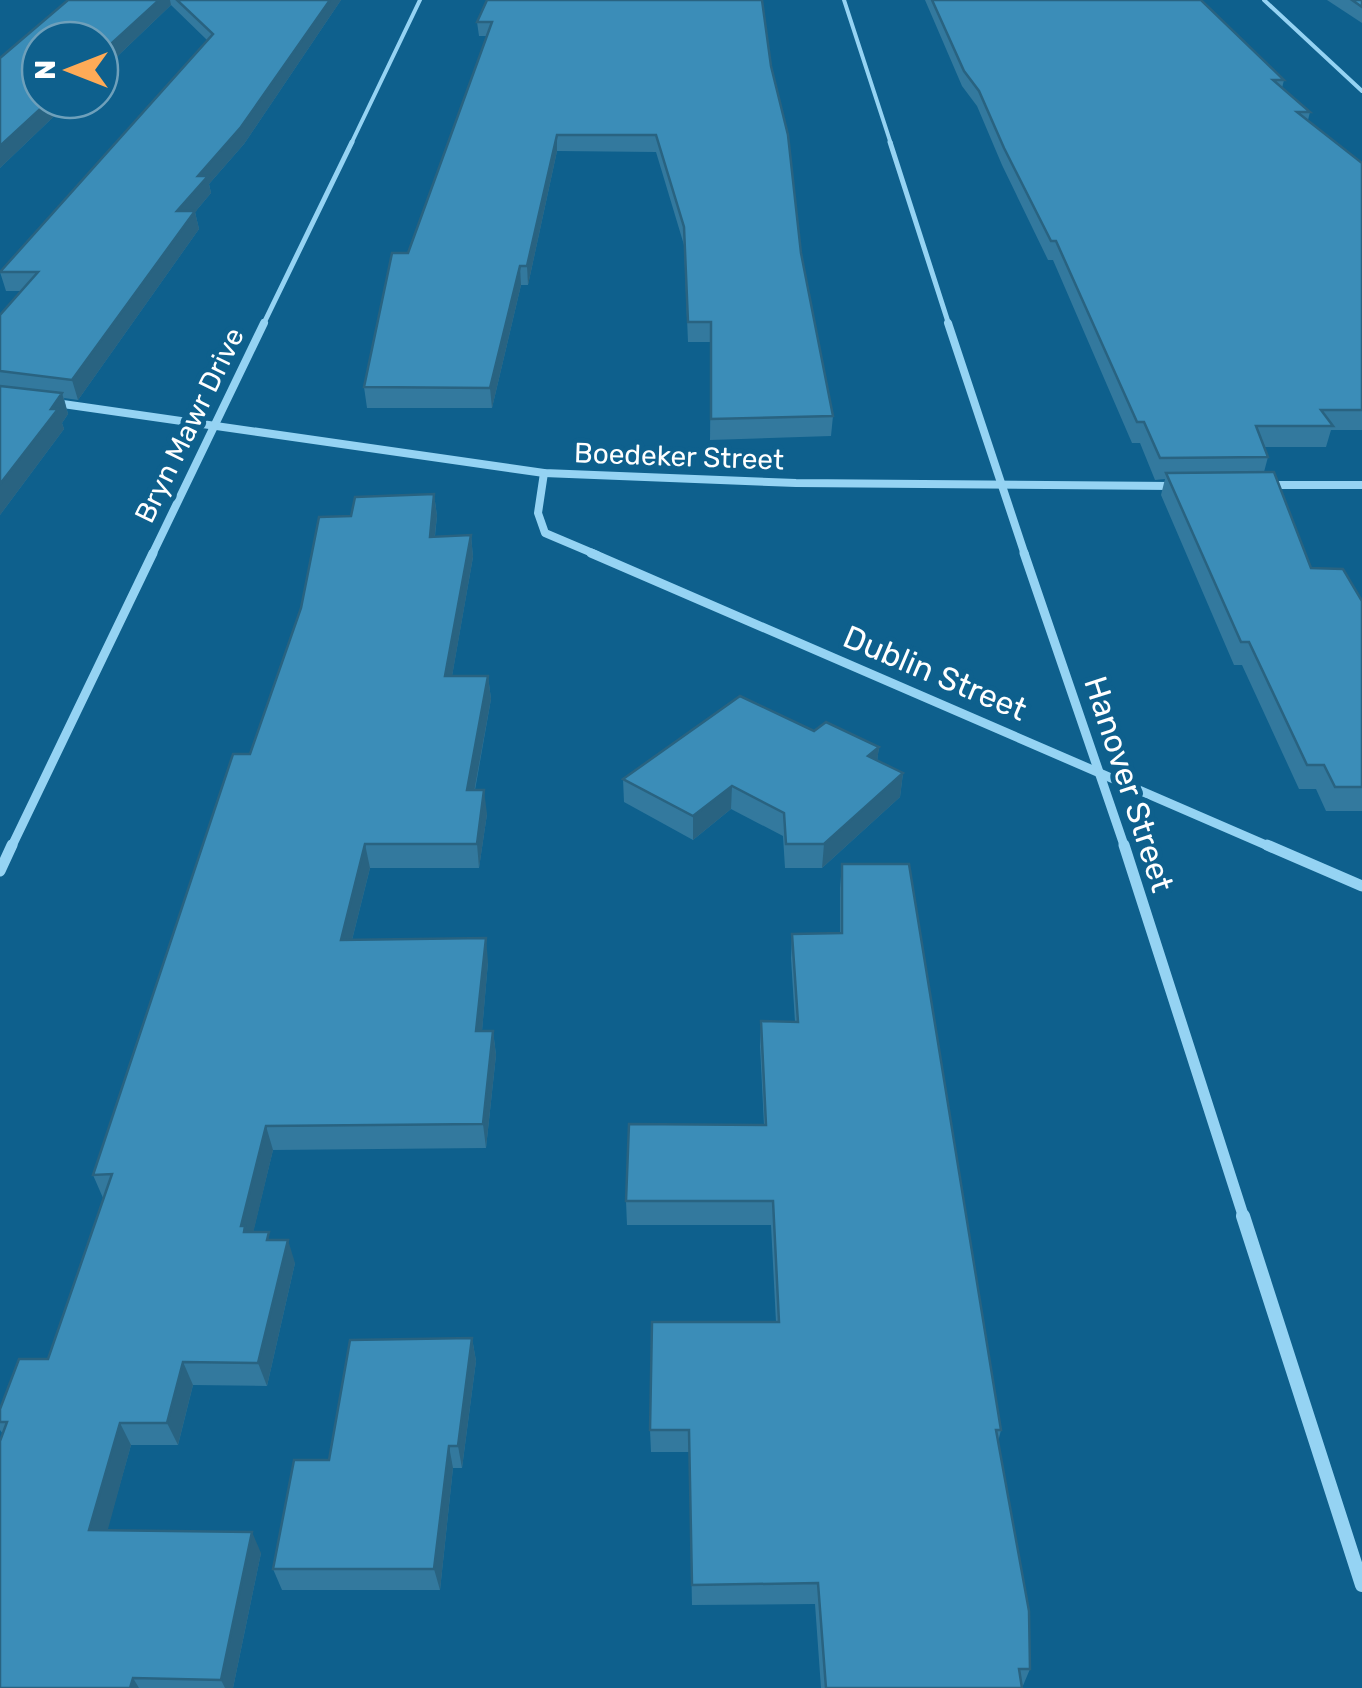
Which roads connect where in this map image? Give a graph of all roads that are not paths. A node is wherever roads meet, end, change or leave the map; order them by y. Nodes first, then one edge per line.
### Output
1 (420, 0) edge
2 (844, 0) edge
3 (1264, 0) edge
4 (1362, 91) edge
5 (52, 403) edge
6 (214, 424) junction
7 (544, 473) junction
8 (1362, 485) edge
9 (1001, 486) junction
10 (1191, 486) edge
11 (1248, 486) edge
12 (1100, 771) junction
13 (0, 871) edge
14 (1362, 886) edge
15 (1362, 1585) edge

1 - 6 street, Bryn Mawr Drive
2 - 9 street, Hanover Street
3 - 4 street
5 - 6 street, Boedeker Street
6 - 7 street, Boedeker Street
6 - 13 street, Bryn Mawr Drive
7 - 9 street, Boedeker Street
7 - 12 street, Dublin Street
8 - 11 street
9 - 10 street, Boedeker Street
9 - 12 street, Hanover Street
12 - 14 street, Dublin Street
12 - 15 street, Hanover Street

